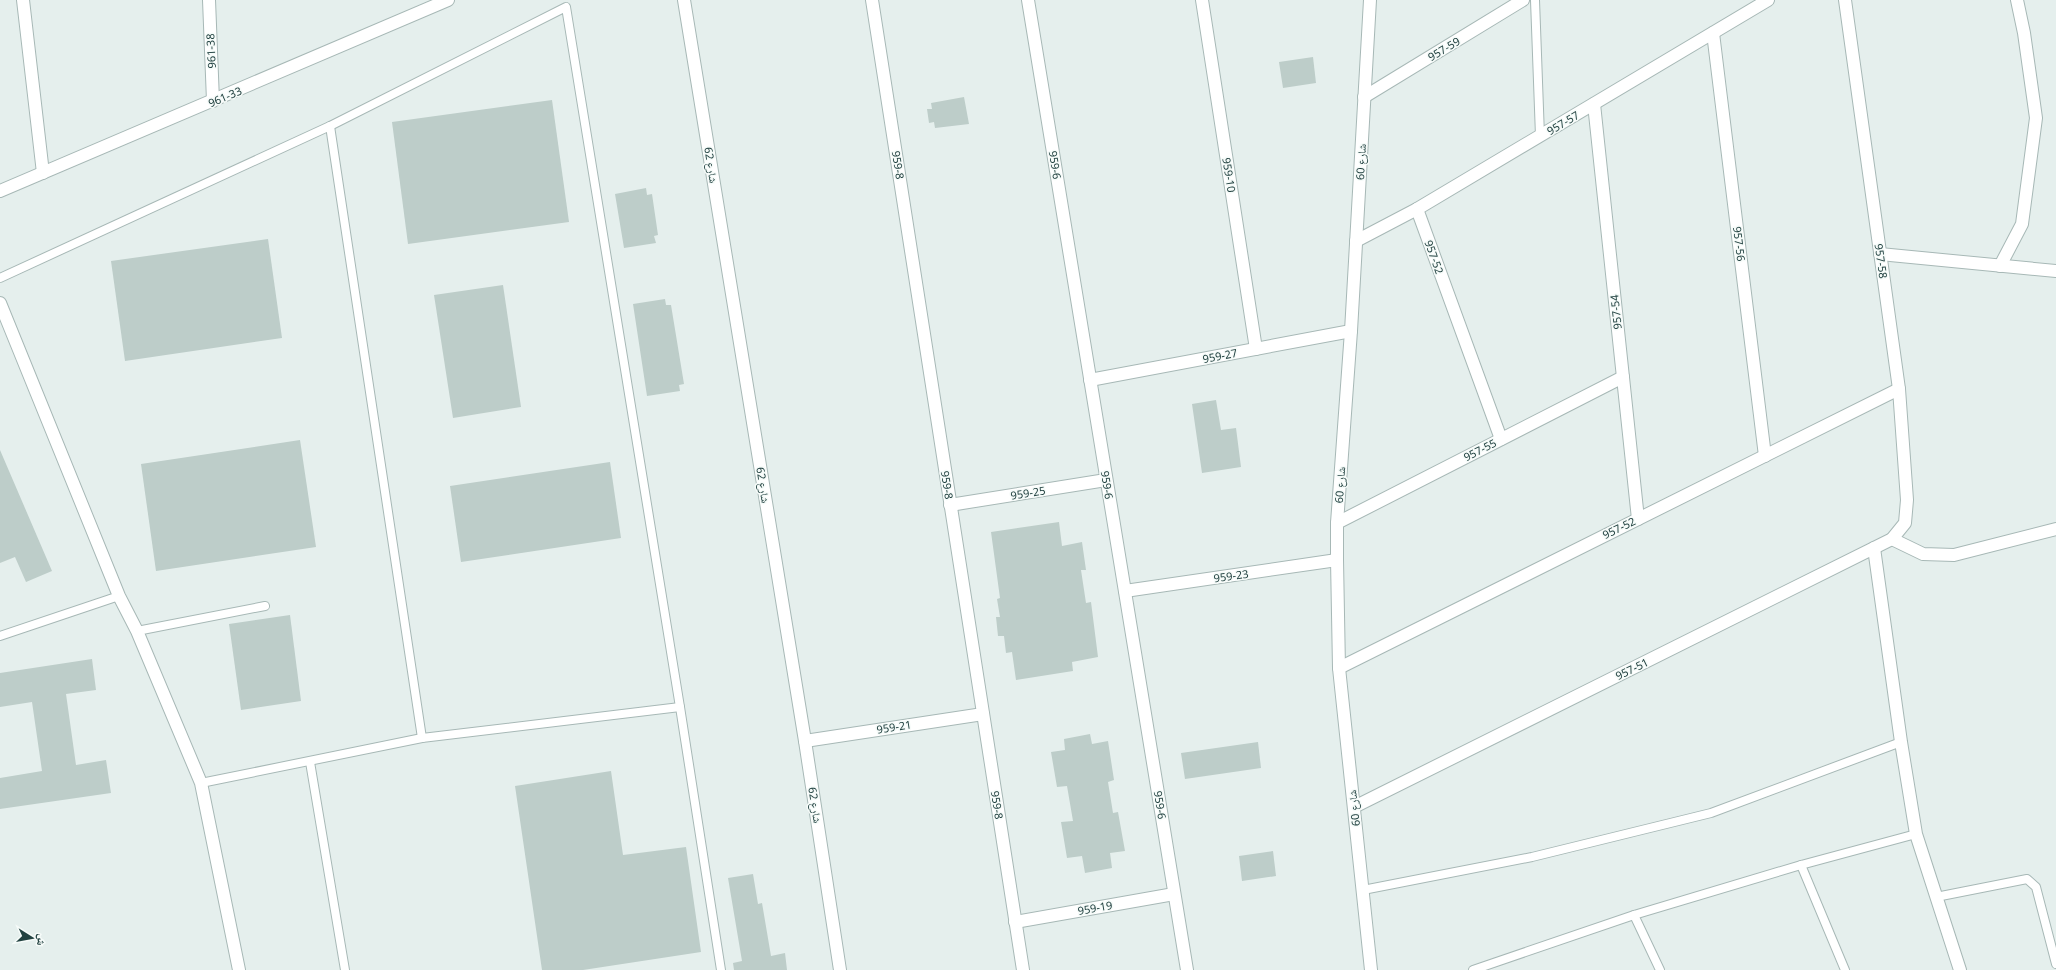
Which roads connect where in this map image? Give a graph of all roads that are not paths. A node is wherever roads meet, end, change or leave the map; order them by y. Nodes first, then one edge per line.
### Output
1 (23, 0) edge
2 (208, 0) edge
3 (448, 0) edge
4 (684, 0) edge
5 (872, 0) edge
6 (1028, 0) edge
7 (1202, 0) edge
8 (1370, 0) edge
9 (1523, 0) edge
10 (1535, 0) edge
11 (1768, 0) edge
12 (1845, 0) edge
13 (2017, 0) edge
14 (1713, 33) junction
15 (1364, 97) junction
16 (213, 102) junction
17 (1594, 104) junction
18 (330, 126) junction
19 (1540, 136) junction
20 (43, 173) junction
21 (0, 191) edge
22 (1416, 209) junction
23 (1356, 241) junction
24 (1880, 254) junction
25 (2000, 266) junction
26 (2056, 271) edge
27 (0, 278) edge
28 (0, 303) edge
29 (1351, 331) junction
30 (1256, 349) junction
31 (1623, 376) junction
32 (1090, 380) junction
33 (1899, 389) junction
34 (1501, 439) junction
35 (1766, 456) junction
36 (1106, 480) junction
37 (950, 505) junction
38 (1638, 519) junction
39 (1905, 523) joint
40 (1337, 524) junction
41 (2056, 529) edge
42 (1892, 540) junction
43 (1874, 548) junction
44 (1337, 560) junction
45 (1125, 591) junction
46 (119, 596) junction
47 (265, 606) dead end
48 (137, 630) junction
49 (0, 636) edge
50 (1339, 668) junction
51 (680, 707) junction
52 (983, 714) junction
53 (422, 738) junction
54 (805, 741) junction
55 (1901, 742) junction
56 (310, 762) junction
57 (201, 782) junction
58 (1354, 807) junction
59 (1916, 834) junction
60 (1801, 865) junction
61 (1362, 890) junction
62 (1174, 894) junction
63 (1936, 897) junction
64 (1634, 915) junction
65 (1015, 922) junction
66 (2056, 964) edge
67 (1483, 968) edge
68 (239, 970) edge
69 (344, 970) edge
70 (721, 970) edge
71 (840, 970) edge
72 (1023, 970) edge
73 (1186, 970) edge
74 (1371, 970) edge
75 (1473, 970) edge
76 (1660, 970) edge
77 (1845, 970) edge
78 (1960, 970) edge

1 - 20 street
2 - 16 street, 961-38
3 - 16 street, 961-33
4 - 54 street, شارع 62
5 - 37 street, 959-8
6 - 32 street, 959-6
7 - 30 street, 959-10
8 - 15 street, شارع 60
9 - 15 street, 957-59
10 - 19 lane
11 - 14 street, 957-57
12 - 24 street, 957-58
13 - 25 street
14 - 17 street, 957-57
14 - 35 street, 957-56
15 - 23 street, شارع 60
16 - 20 street, 961-33
17 - 19 street, 957-57
17 - 31 street, 957-54
18 - 27 lane
18 - 51 lane
18 - 53 lane
19 - 22 street, 957-57
20 - 21 street, 961-33
22 - 23 street, 957-57
22 - 34 street, 957-52
23 - 29 street, شارع 60
24 - 25 street
24 - 33 street, 957-58
25 - 26 street
28 - 46 street
29 - 30 street, 959-27
29 - 40 street, شارع 60
30 - 32 street, 959-27
31 - 34 street, 957-55
31 - 38 street, 957-54
32 - 36 street, 959-6
33 - 35 street, 957-52
33 - 39 street, 957-58
34 - 40 street, 957-55
35 - 38 street, 957-52
36 - 37 street, 959-25
36 - 45 street, 959-6
37 - 52 street, 959-8
38 - 50 street, 957-52
39 - 42 street, 957-51
40 - 44 street, شارع 60
41 - 42 street
42 - 43 street, 957-51
43 - 55 street
43 - 58 street, 957-51
44 - 45 street, 959-23
44 - 50 street, شارع 60
45 - 62 street, 959-6
46 - 48 street
46 - 49 lane
47 - 48 lane
48 - 57 street
50 - 58 street, شارع 60
51 - 53 lane
51 - 70 lane
52 - 54 street, 959-21
52 - 65 street, 959-8
53 - 56 lane
54 - 71 street, شارع 62
55 - 59 street
55 - 61 lane
56 - 57 lane
56 - 69 lane
57 - 68 street
58 - 61 street, شارع 60
59 - 60 lane
59 - 63 street
60 - 64 lane
60 - 77 lane
61 - 74 street, شارع 60
62 - 65 street, 959-19
62 - 73 street, 959-6
63 - 66 lane
63 - 78 street
64 - 67 lane
64 - 76 lane
65 - 72 street, 959-8
67 - 75 lane

